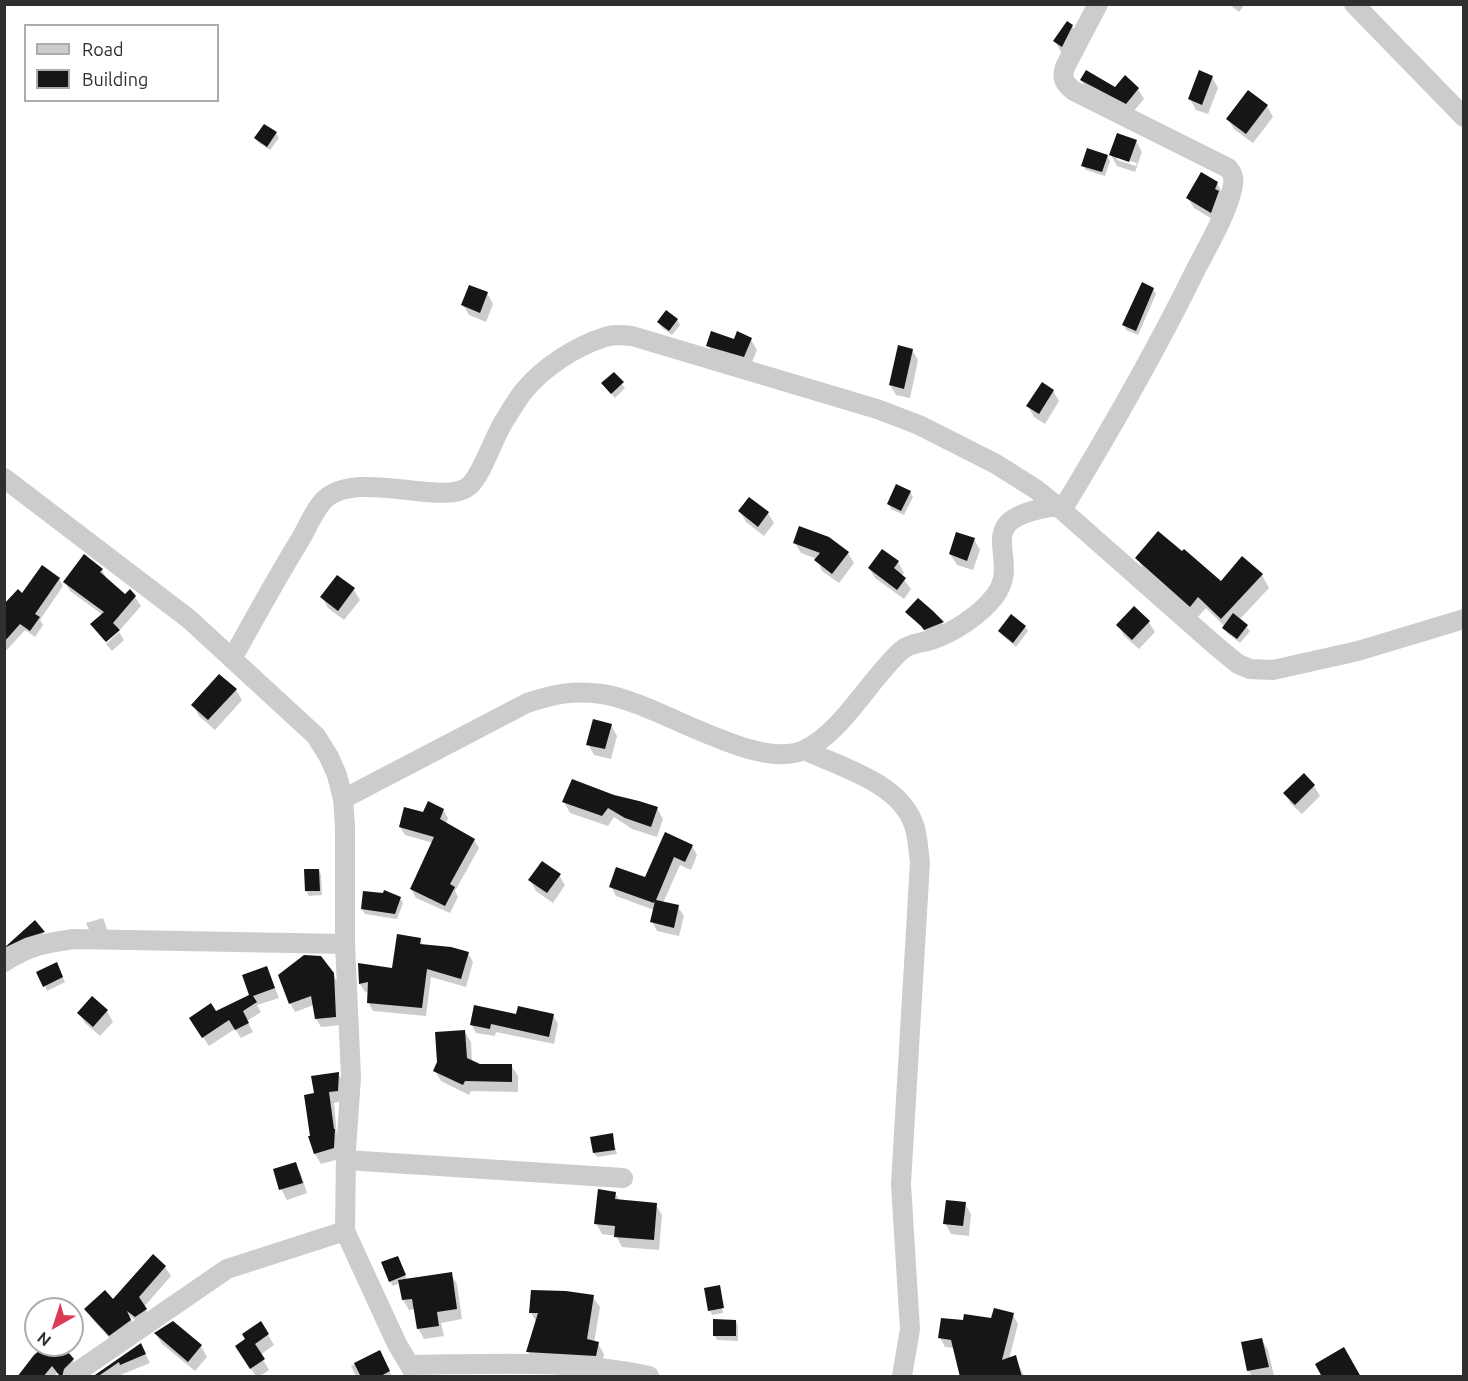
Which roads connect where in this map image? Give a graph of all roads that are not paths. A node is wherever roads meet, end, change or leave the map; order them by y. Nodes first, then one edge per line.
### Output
1 (1098, 4) edge
2 (1354, 4) edge
3 (1464, 117) edge
4 (4, 478) edge
5 (1060, 508) junction
6 (1464, 619) edge
7 (232, 658) junction
8 (804, 750) junction
9 (343, 799) junction
10 (345, 944) junction
11 (4, 962) edge
12 (346, 1160) junction
13 (623, 1178) dead end
14 (345, 1231) junction
15 (413, 1371) edge
16 (74, 1377) edge
17 (649, 1377) edge
18 (902, 1377) edge

1 - 5 street
2 - 3 street
4 - 7 street
5 - 6 street
5 - 7 street
5 - 8 street
7 - 9 street
8 - 9 street
8 - 18 street
9 - 10 street
10 - 11 street
10 - 12 street
12 - 13 street
12 - 14 street
14 - 15 street
14 - 16 street
15 - 17 street

